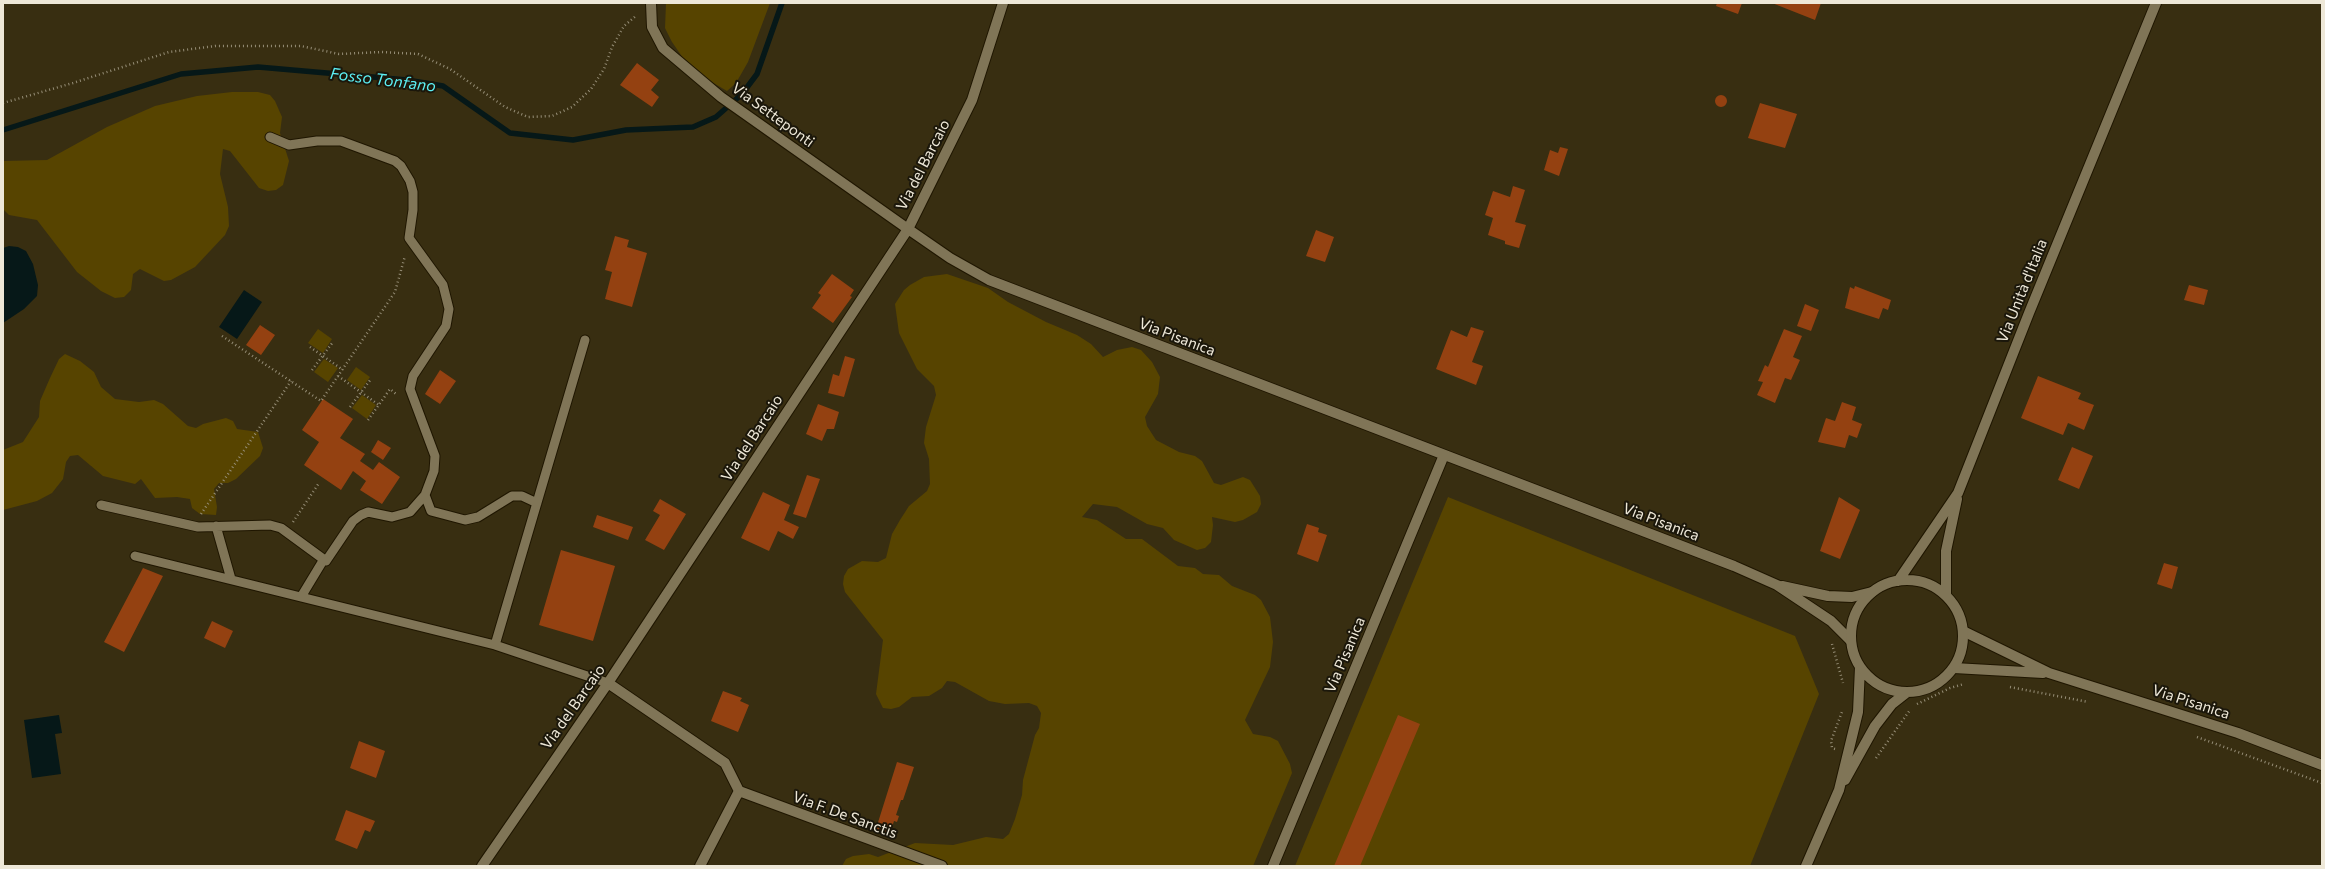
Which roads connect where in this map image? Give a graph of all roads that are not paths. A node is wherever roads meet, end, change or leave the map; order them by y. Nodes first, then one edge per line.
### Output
1 (1003, 3) edge
2 (2156, 3) edge
3 (650, 5) edge
4 (270, 138) dead end
5 (908, 229) junction
6 (585, 340) dead end
7 (1444, 455) junction
8 (1958, 493) junction
9 (425, 495) junction
10 (537, 503) junction
11 (101, 506) dead end
12 (431, 511) junction
13 (410, 512) junction
14 (216, 526) junction
15 (135, 556) dead end
16 (324, 559) junction
17 (230, 580) junction
18 (1898, 581) junction
19 (1777, 585) junction
20 (1872, 592) junction
21 (1946, 596) junction
22 (301, 597) junction
23 (1963, 631) junction
24 (1851, 641) junction
25 (495, 645) junction
26 (1860, 667) junction
27 (1954, 668) junction
28 (2049, 673) junction
29 (608, 683) junction
30 (1906, 693) junction
31 (1851, 759) junction
32 (2322, 765) edge
33 (739, 791) junction
34 (482, 866) edge
35 (700, 866) edge
36 (942, 866) edge
37 (1273, 866) edge
38 (1806, 866) edge

1 - 5 street, Via del Barcaio
2 - 8 street, Via Unità d'Italia
3 - 5 street, Via Setteponti
4 - 9 lane
5 - 7 street, Via Pisanica
5 - 29 street, Via del Barcaio
6 - 10 lane
7 - 19 street, Via Pisanica
7 - 37 street, Via Pisanica
8 - 18 street, Via Unità d'Italia
8 - 21 street
9 - 12 lane
9 - 13 lane
10 - 12 lane
10 - 25 lane
11 - 14 lane
12 - 13 lane
13 - 16 lane
14 - 16 lane
14 - 17 lane
15 - 17 lane
16 - 22 lane
17 - 22 lane
18 - 20 street
18 - 21 street
19 - 20 street, Via Pisanica
19 - 24 street, Via Pisanica
20 - 24 street
21 - 23 street
22 - 25 lane
23 - 27 street
23 - 28 street, Via Pisanica
24 - 26 street
25 - 29 lane
26 - 30 street
26 - 31 street
27 - 28 street, Via Pisanica
27 - 30 street
28 - 32 street, Via Pisanica
29 - 33 street
29 - 34 street, Via del Barcaio
30 - 31 street
31 - 38 street
33 - 35 street
33 - 36 street, Via F. De Sanctis

